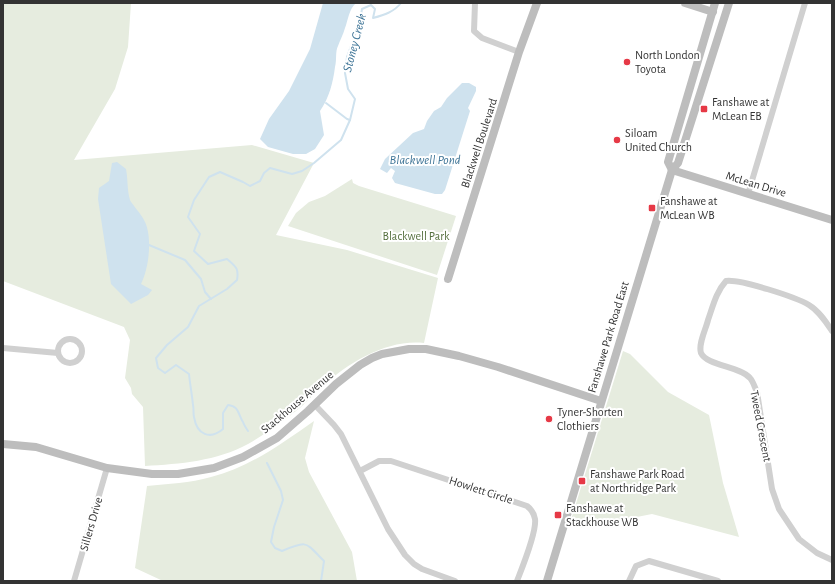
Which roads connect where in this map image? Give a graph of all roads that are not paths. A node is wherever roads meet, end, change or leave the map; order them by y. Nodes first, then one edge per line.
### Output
1 (475, 3) edge
2 (532, 3) edge
3 (537, 3) edge
4 (685, 3) edge
5 (715, 3) edge
6 (729, 3) edge
7 (805, 3) edge
8 (713, 12) junction
9 (532, 14) junction
10 (725, 15) junction
11 (520, 52) junction
12 (672, 170) junction
13 (748, 194) junction
14 (832, 220) edge
15 (448, 278) dead end
16 (832, 330) edge
17 (3, 348) edge
18 (58, 352) junction
19 (601, 401) junction
20 (315, 405) junction
21 (3, 444) edge
22 (107, 468) junction
23 (360, 471) junction
24 (832, 560) edge
25 (74, 581) edge
26 (455, 581) edge
27 (517, 581) edge
28 (547, 581) edge
29 (629, 581) edge
30 (718, 581) edge

1 - 11 street
2 - 9 street, Blackwell Boulevard
3 - 9 street, Blackwell Boulevard
4 - 8 street
5 - 8 street, Fanshawe Park Road East
6 - 10 street, Fanshawe Park Road East
7 - 13 street
8 - 10 street
8 - 12 street, Fanshawe Park Road East
9 - 11 street, Blackwell Boulevard
10 - 12 street, Fanshawe Park Road East
11 - 15 street, Blackwell Boulevard
12 - 13 street, McLean Drive
12 - 19 street, Fanshawe Park Road East
13 - 14 street, McLean Drive
16 - 24 street, Tweed Crescent
17 - 18 street
18 - 18 street
19 - 20 street, Stackhouse Avenue
19 - 28 street, Fanshawe Park Road East
20 - 22 street, Stackhouse Avenue
20 - 23 street
21 - 22 street, Stackhouse Avenue
22 - 25 street, Sillers Drive
23 - 26 street
23 - 27 street, Howlett Circle
29 - 30 street

